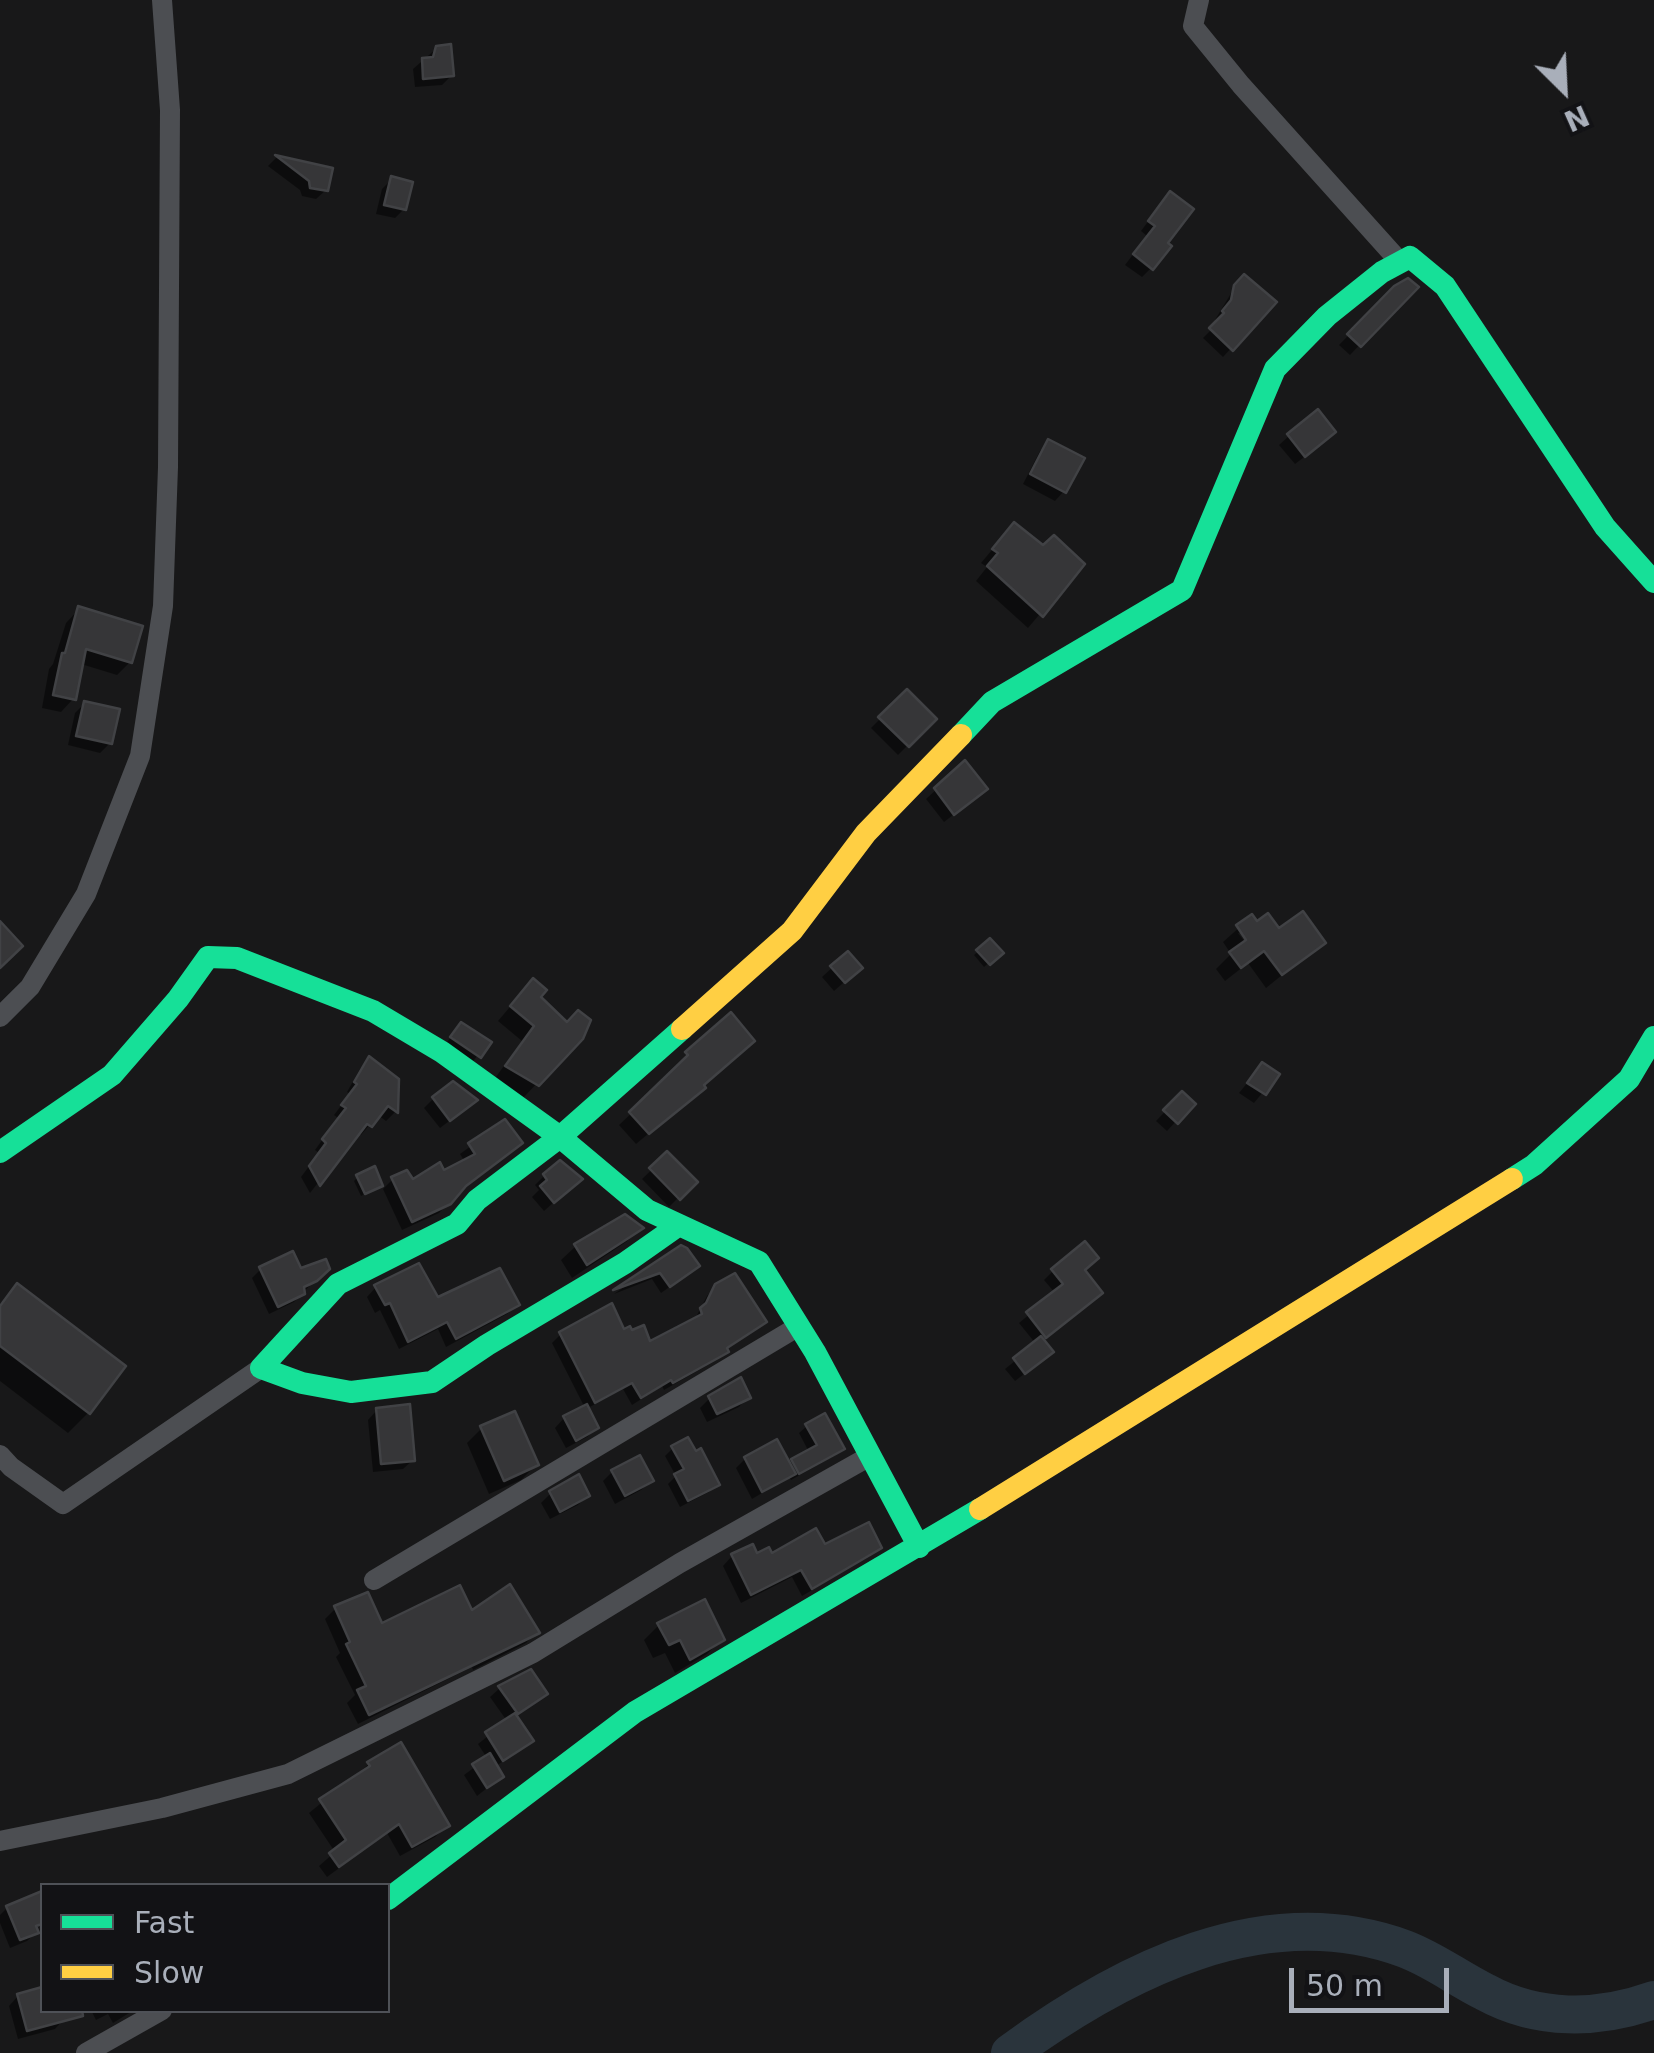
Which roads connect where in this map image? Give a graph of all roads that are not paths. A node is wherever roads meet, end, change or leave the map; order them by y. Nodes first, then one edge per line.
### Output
1 (162, 0) edge
2 (1199, 0) edge
3 (1400, 262) junction
4 (1654, 582) edge
5 (0, 1017) edge
6 (1654, 1037) edge
7 (560, 1137) junction
8 (0, 1152) edge
9 (679, 1225) junction
10 (799, 1326) junction
11 (261, 1368) junction
12 (0, 1455) edge
13 (870, 1456) junction
14 (919, 1547) junction
15 (374, 1580) dead end
16 (0, 1842) edge
17 (390, 1896) edge
18 (157, 2013) edge
19 (86, 2053) edge

1 - 5 street
2 - 3 street
3 - 4 street
3 - 7 street
6 - 14 street
7 - 8 street
7 - 9 street
7 - 11 street
9 - 10 street
9 - 11 street
10 - 13 street
10 - 15 street
11 - 12 street
13 - 14 street
13 - 16 street
14 - 17 street
18 - 19 street

